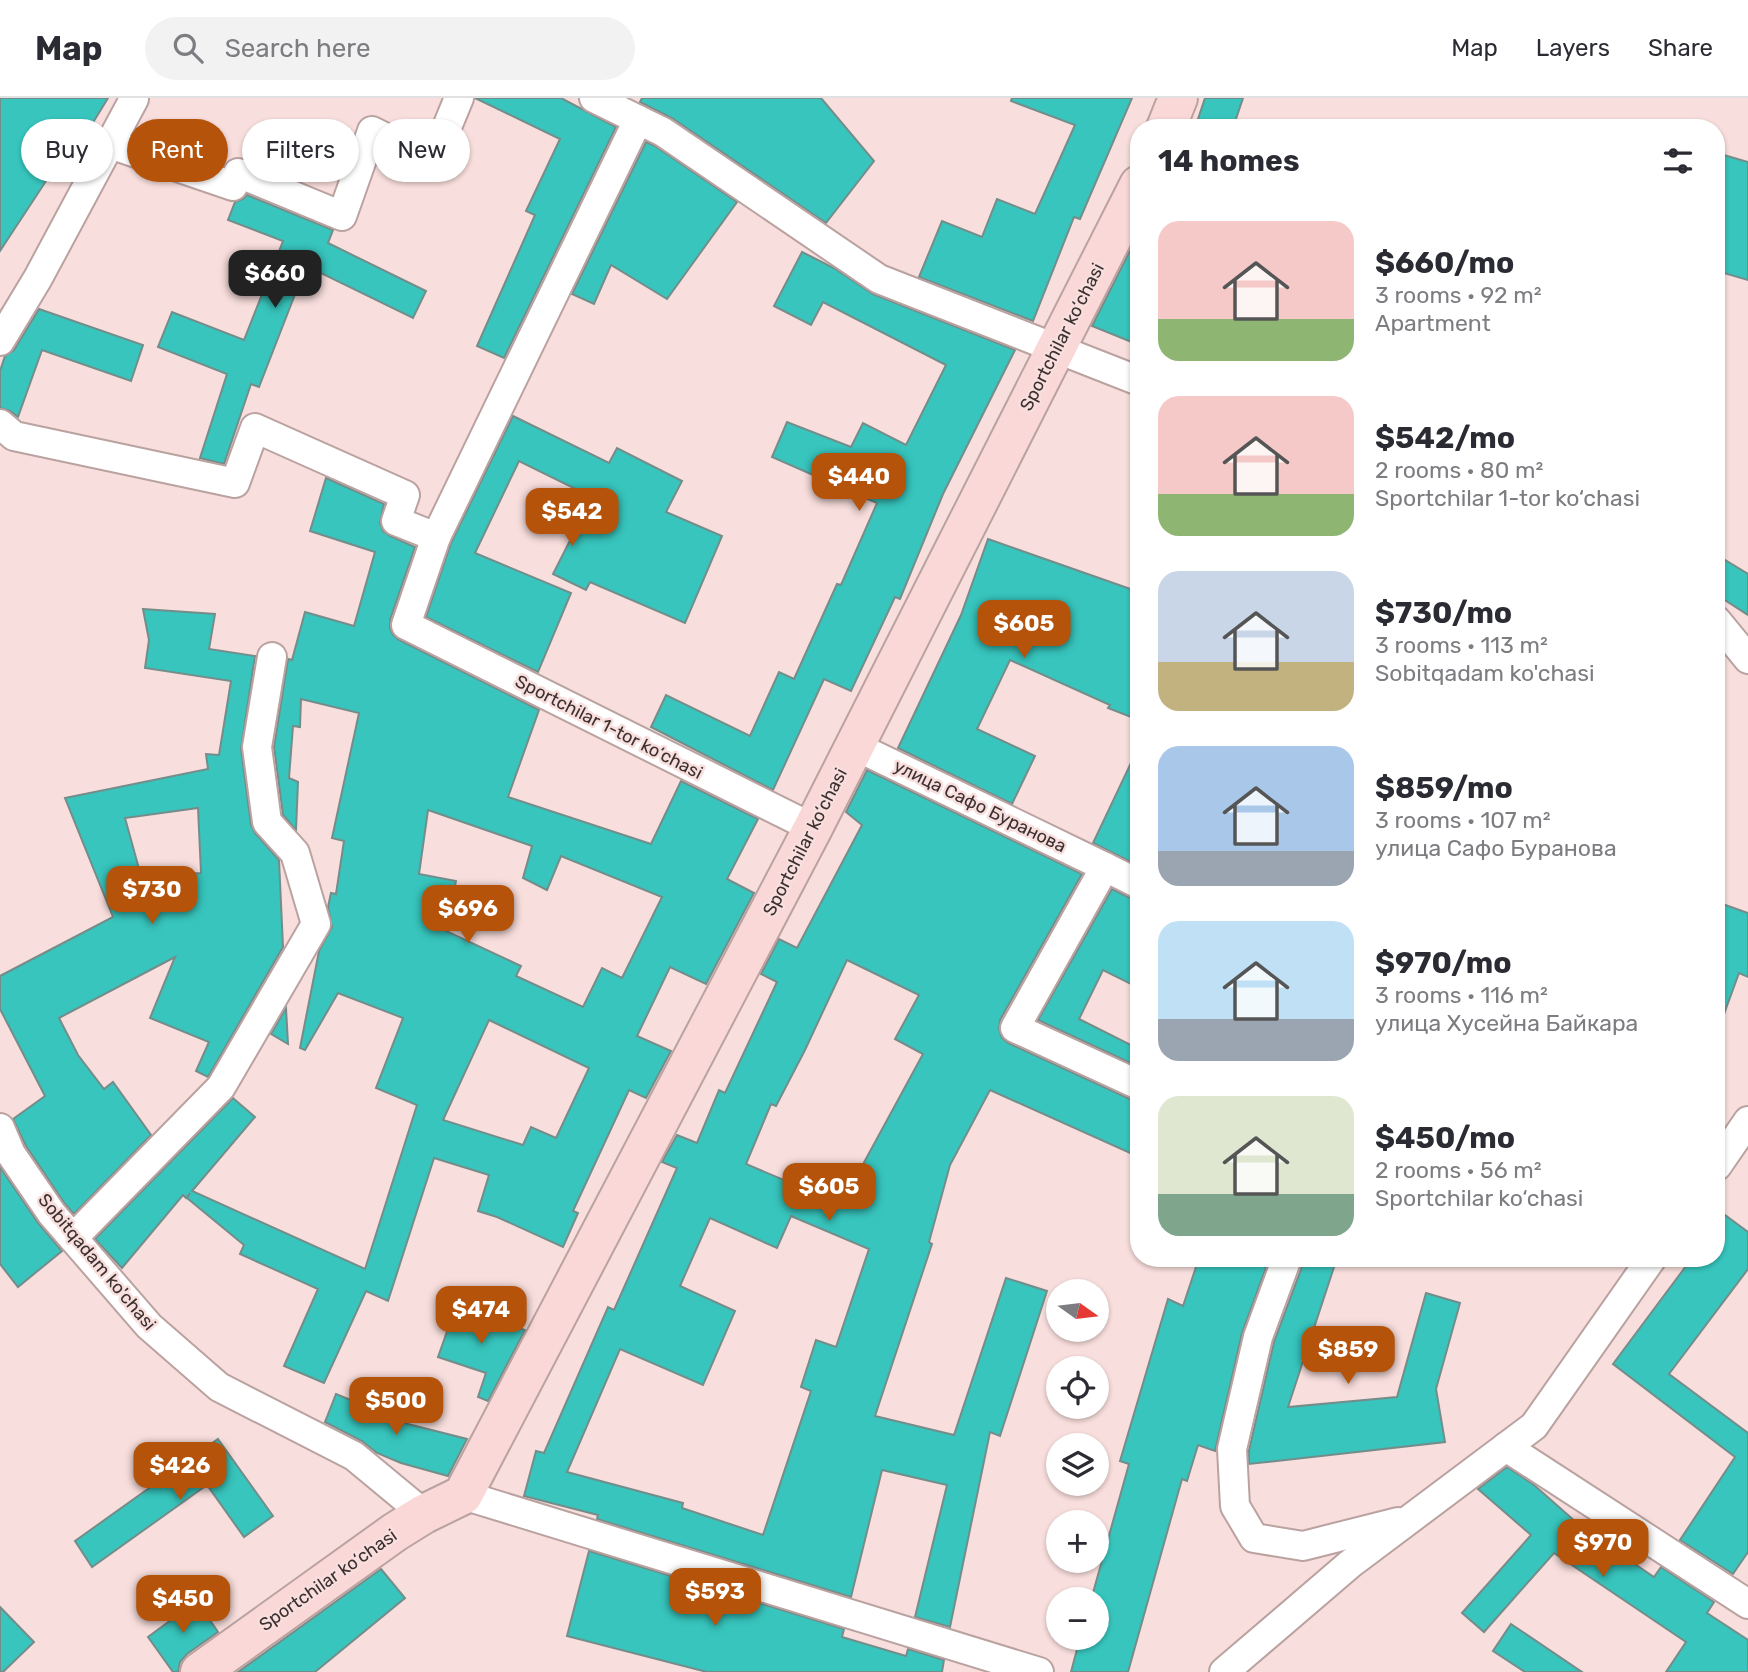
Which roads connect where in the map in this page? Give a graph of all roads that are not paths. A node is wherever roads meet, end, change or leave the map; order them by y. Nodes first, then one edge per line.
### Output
1 (459, 98) edge
2 (594, 98) edge
3 (1178, 98) edge
4 (134, 99) edge
5 (1170, 119) edge
6 (638, 120) junction
7 (113, 138) edge
8 (113, 145) edge
9 (90, 182) edge
10 (1130, 203) edge
11 (0, 341) edge
12 (1056, 348) junction
13 (1130, 377) edge
14 (0, 424) edge
15 (440, 529) junction
16 (1725, 631) edge
17 (272, 657) dead end
18 (1748, 659) edge
19 (855, 746) junction
20 (813, 828) junction
21 (1105, 867) junction
22 (1130, 880) edge
23 (1130, 1081) edge
24 (1748, 1121) edge
25 (0, 1128) edge
26 (1725, 1154) edge
27 (72, 1238) junction
28 (1284, 1267) edge
29 (1646, 1267) edge
30 (1506, 1447) junction
31 (463, 1495) junction
32 (424, 1514) junction
33 (1410, 1518) junction
34 (1748, 1604) edge
35 (200, 1672) edge
36 (1039, 1672) edge
37 (1224, 1672) edge

1 - 8 street
2 - 6 street
3 - 5 street
4 - 7 street
6 - 12 street
6 - 15 street
9 - 11 street
10 - 12 street, Sportchilar ko‘chasi
12 - 13 street
12 - 19 street, Sportchilar ko‘chasi
14 - 15 street
15 - 20 street, Sportchilar 1-tor ko‘chasi
16 - 18 street
17 - 27 street
19 - 20 street, Sportchilar ko‘chasi
19 - 21 street, улица Сафо Буранова
20 - 31 street, Sportchilar ko‘chasi
21 - 22 street, улица Сафо Буранова
21 - 23 street
24 - 26 street
25 - 27 street, Sobitqadam ko'chasi
27 - 32 street, Sobitqadam ko'chasi
28 - 33 street
29 - 30 street
30 - 33 street
30 - 34 street
31 - 32 street
31 - 36 street
32 - 35 street, Sportchilar ko‘chasi
33 - 37 street

